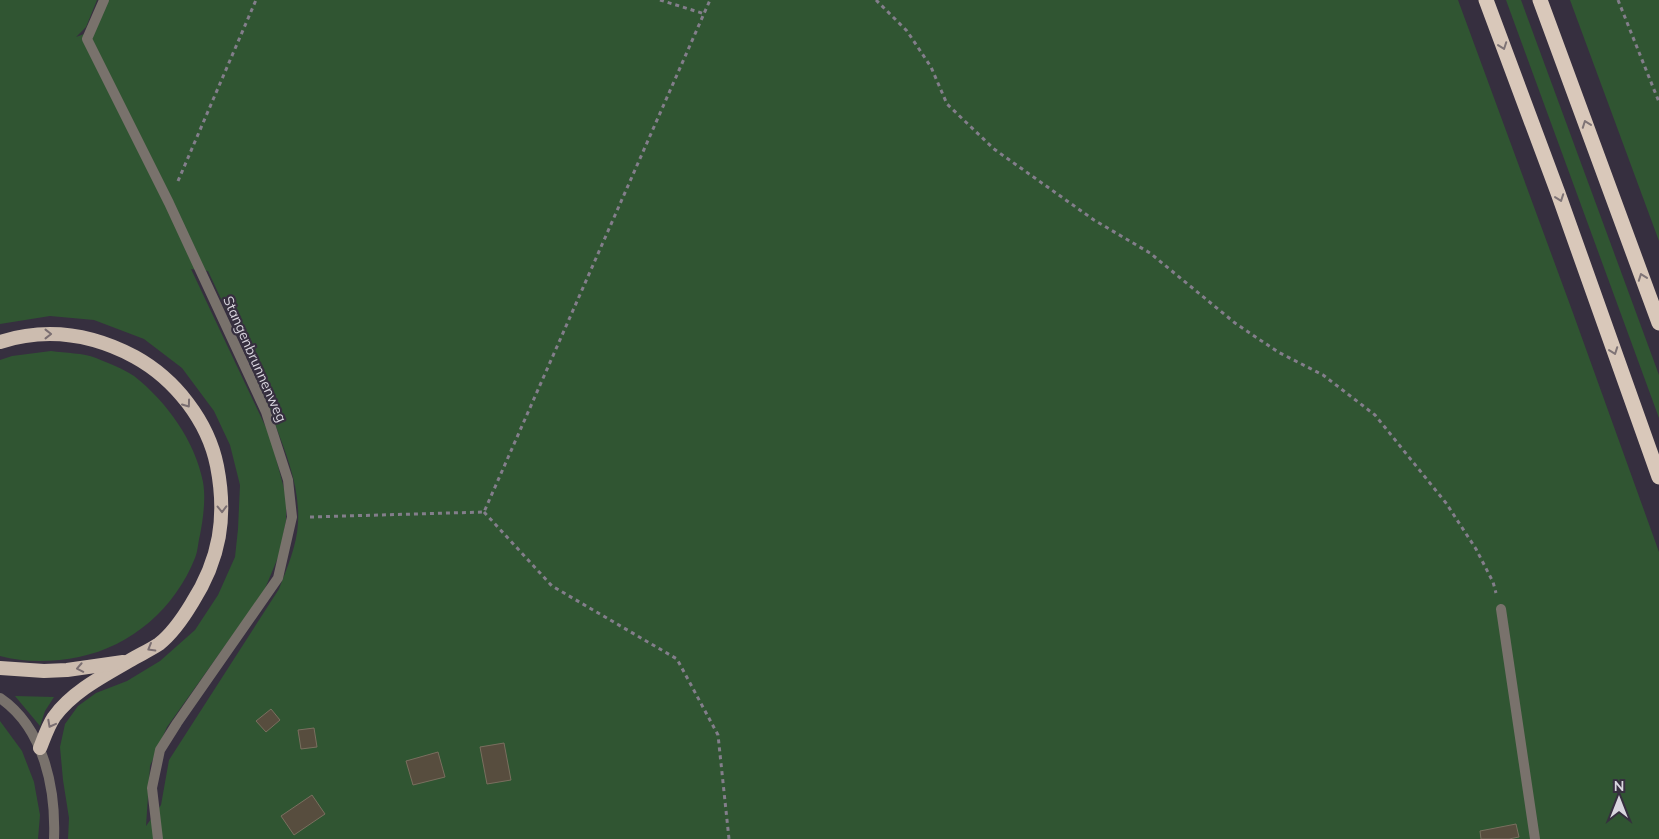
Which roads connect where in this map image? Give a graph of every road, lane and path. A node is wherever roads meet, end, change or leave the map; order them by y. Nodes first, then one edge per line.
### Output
1 (104, 0) edge
2 (256, 0) edge
3 (660, 0) edge
4 (710, 0) edge
5 (876, 0) edge
6 (1486, 0) edge
7 (1540, 0) edge
8 (1618, 0) edge
9 (705, 14) junction
10 (1659, 102) edge
11 (169, 204) junction
12 (1659, 323) edge
13 (0, 342) edge
14 (1659, 477) edge
15 (484, 512) junction
16 (292, 517) junction
17 (1501, 609) joint
18 (128, 661) junction
19 (0, 668) edge
20 (0, 698) edge
21 (40, 748) junction
22 (54, 839) edge
23 (158, 839) edge
24 (729, 839) edge
25 (1535, 839) edge

1 - 11 street, Stangenbrunnenweg
2 - 11 path
3 - 9 path
4 - 9 path
5 - 17 path
6 -> 14 highway
12 -> 7 highway
8 - 10 path
9 - 15 path
11 - 16 street, Stangenbrunnenweg
13 -> 18 highway
15 - 16 path
15 - 24 path
16 - 23 street, Stangenbrunnenweg
17 - 25 street
18 -> 19 highway
18 -> 21 highway
20 - 21 street
21 - 22 street

